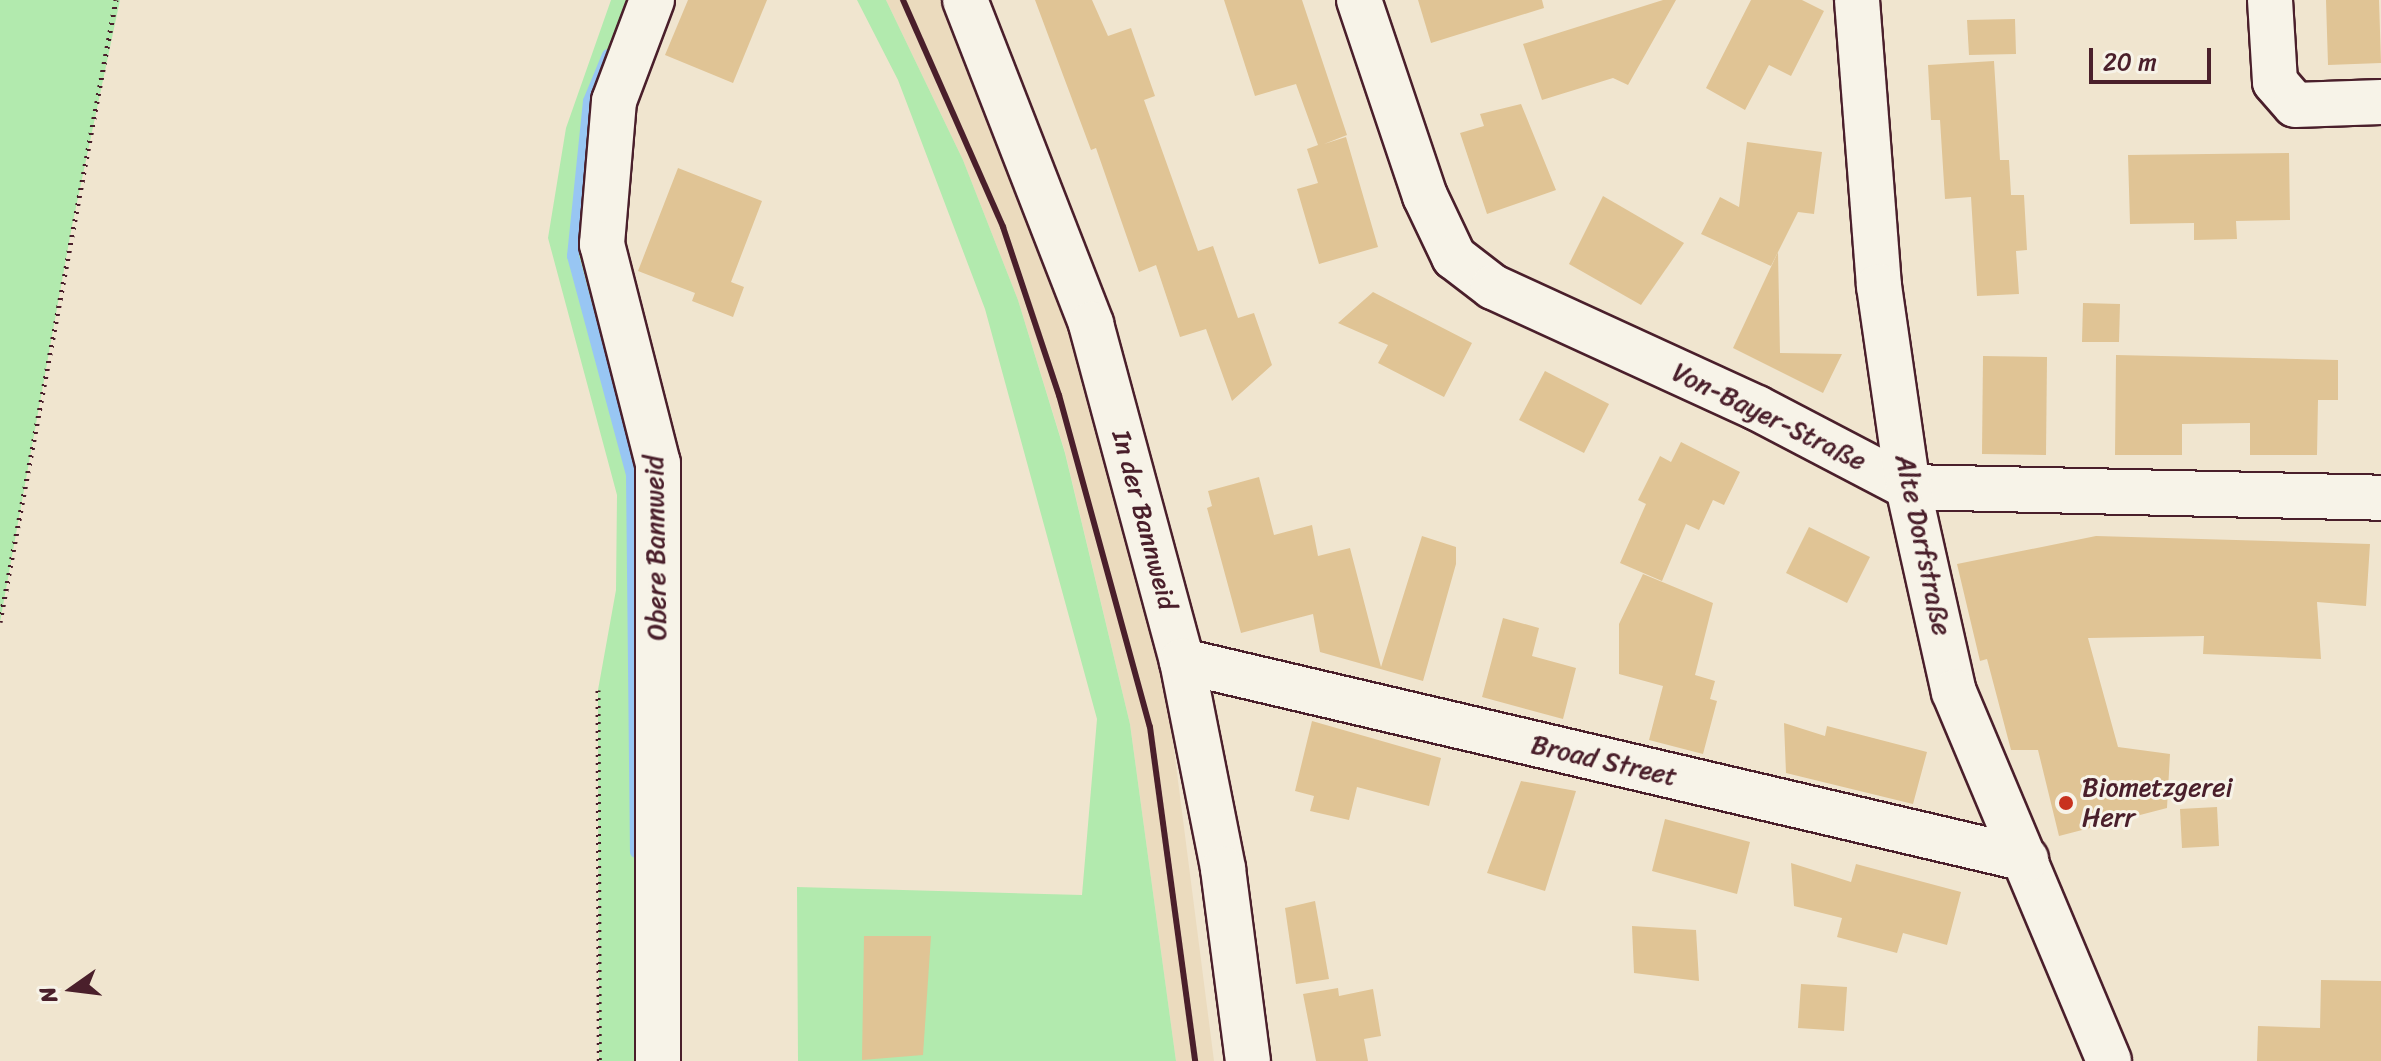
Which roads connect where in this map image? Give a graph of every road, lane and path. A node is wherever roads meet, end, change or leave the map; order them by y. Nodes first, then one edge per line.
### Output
1 (116, 0) edge
2 (652, 0) edge
3 (965, 0) edge
4 (1359, 0) edge
5 (1857, 0) edge
6 (2270, 0) edge
7 (2381, 102) edge
8 (1908, 487) junction
9 (2381, 498) edge
10 (0, 622) edge
11 (1182, 661) junction
12 (598, 690) dead end
13 (2026, 859) junction
14 (599, 1061) edge
15 (658, 1061) edge
16 (1248, 1061) edge
17 (2109, 1061) edge

1 - 10 path
2 - 15 street, Obere Bannweid
3 - 11 street, In der Bannweid
4 - 8 street, Von-Bayer-Straße
5 - 8 street, Alte Dorfstraße
6 - 7 street
8 - 9 street, Von-Bayer-Straße
8 - 13 street, Alte Dorfstraße
11 - 13 street, Broad Street
11 - 16 street, In der Bannweid
12 - 14 path
13 - 17 street, Alte Dorfstraße

